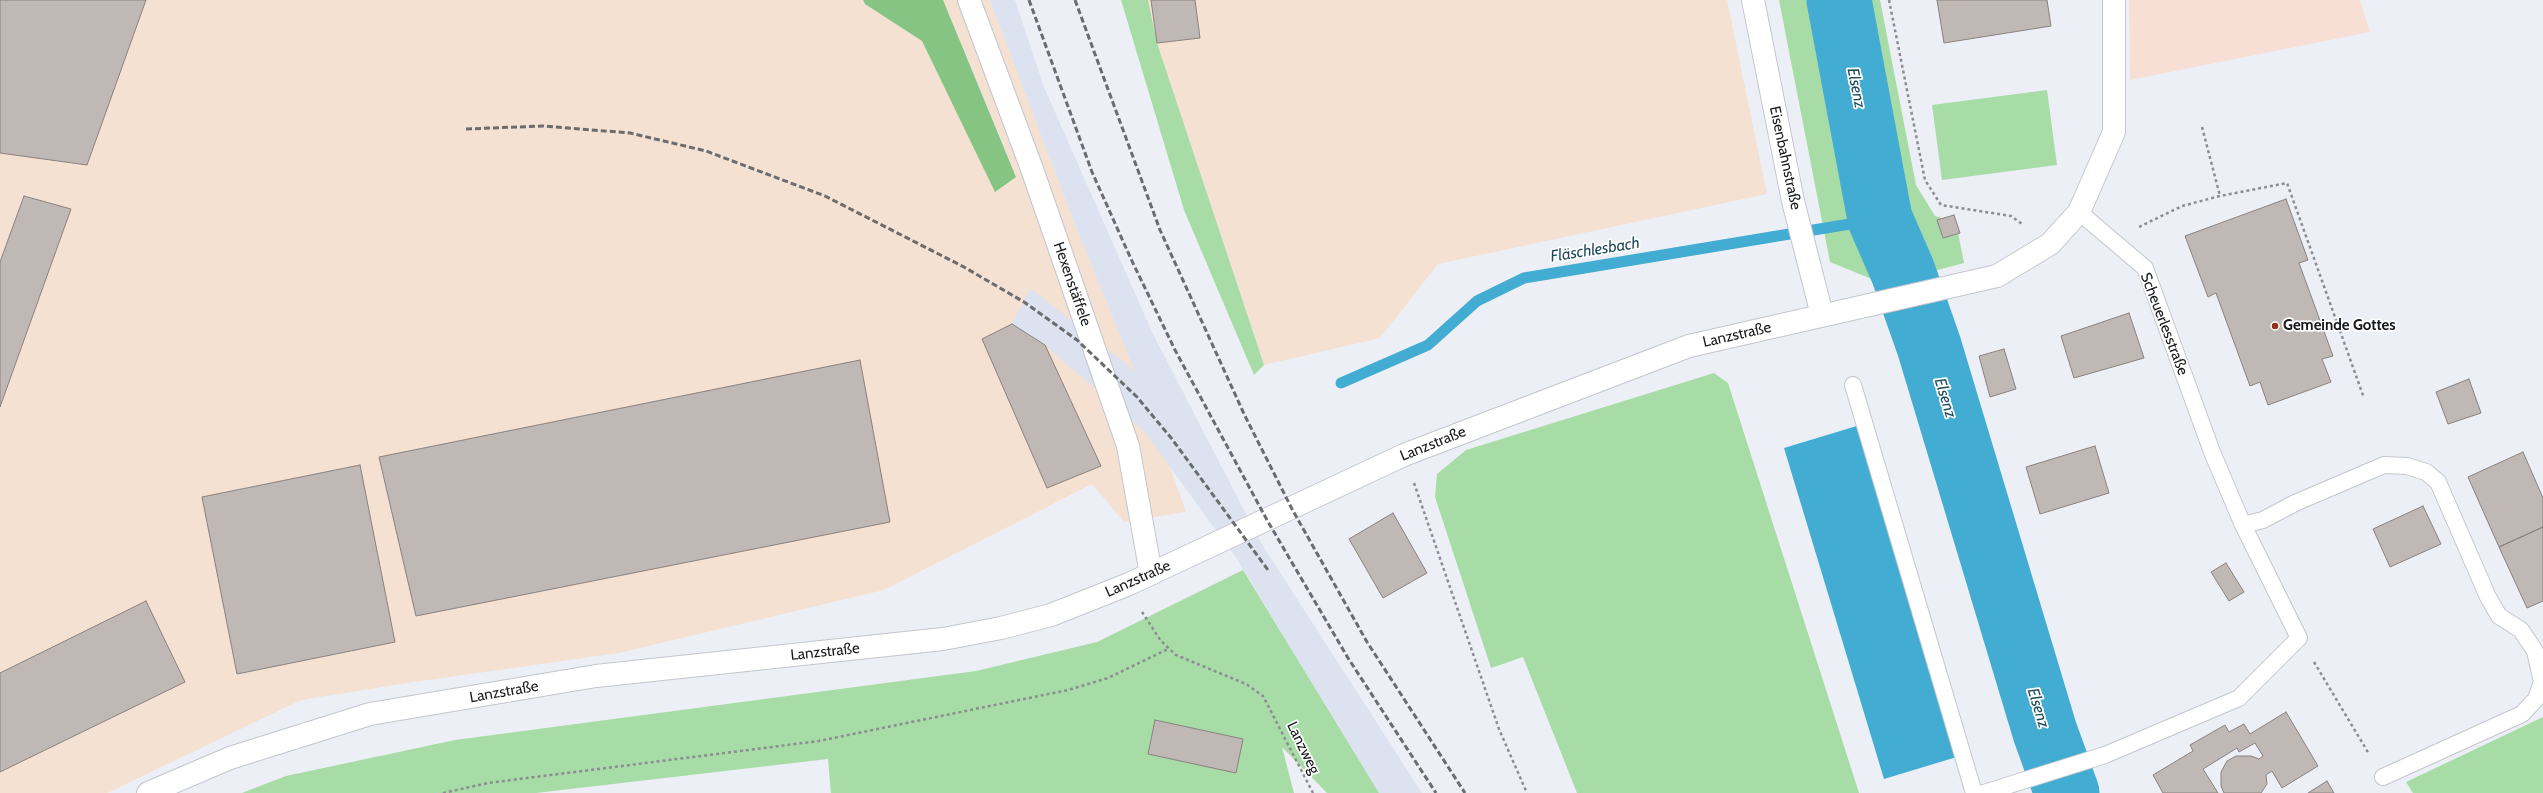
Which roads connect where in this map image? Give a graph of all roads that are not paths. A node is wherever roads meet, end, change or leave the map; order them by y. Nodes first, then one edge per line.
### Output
1 (969, 0) edge
2 (1753, 0) edge
3 (2114, 0) edge
4 (2078, 212) junction
5 (1822, 315) junction
6 (1853, 385) dead end
7 (2243, 525) junction
8 (1151, 574) junction
9 (2383, 777) road end
10 (148, 793) edge
11 (1974, 793) edge
12 (1984, 793) edge

1 - 8 street, Hexenstäffele
2 - 5 street, Eisenbahnstraße
3 - 4 street
4 - 5 street, Lanzstraße
4 - 7 lane, Scheuerlesstraße
5 - 8 street, Lanzstraße
6 - 11 lane
7 - 9 lane
7 - 12 lane, Scheuerlesstraße
8 - 10 street, Lanzstraße

